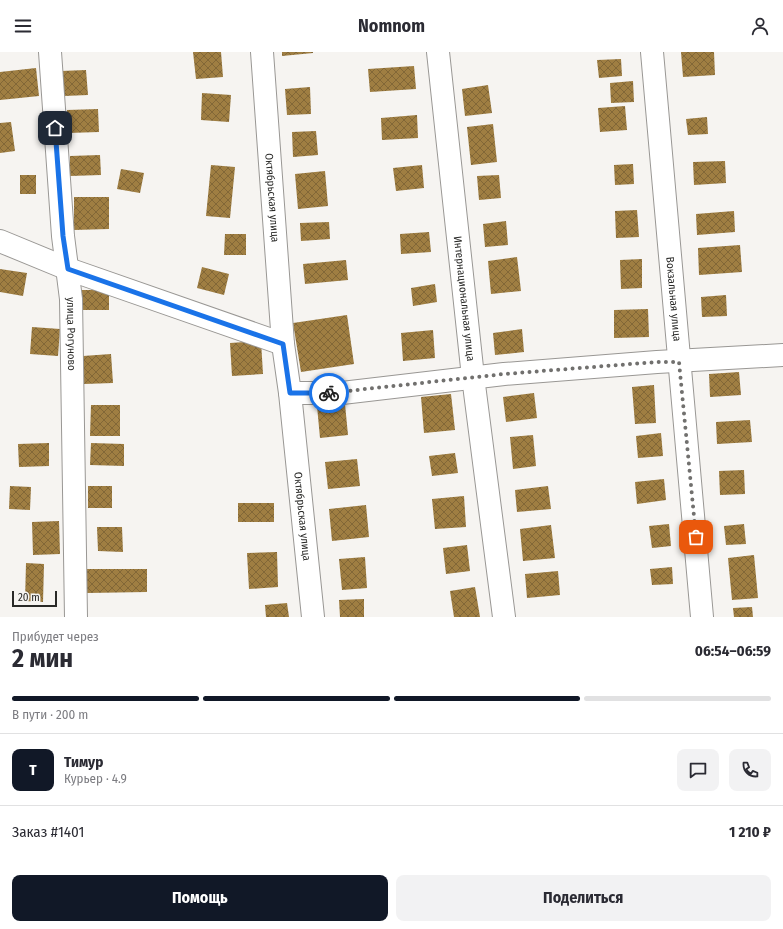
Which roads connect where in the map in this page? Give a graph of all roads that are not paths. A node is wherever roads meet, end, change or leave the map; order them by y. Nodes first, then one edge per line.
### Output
1 (50, 52) edge
2 (262, 52) edge
3 (438, 52) edge
4 (652, 52) edge
5 (0, 241) edge
6 (68, 269) junction
7 (283, 344) junction
8 (783, 355) edge
9 (679, 362) junction
10 (473, 377) junction
11 (290, 393) junction
12 (76, 617) edge
13 (313, 617) edge
14 (504, 617) edge
15 (702, 617) edge

1 - 6 street, улица Рогуново
2 - 7 street, Октябрьская улица
3 - 10 street, Интернациональная улица
4 - 9 street, Вокзальная улица
5 - 6 street
6 - 7 street
6 - 12 street, улица Рогуново
7 - 11 street, Октябрьская улица
8 - 9 street
9 - 10 street
9 - 15 street, Вокзальная улица
10 - 11 street
10 - 14 street, Интернациональная улица
11 - 13 street, Октябрьская улица

